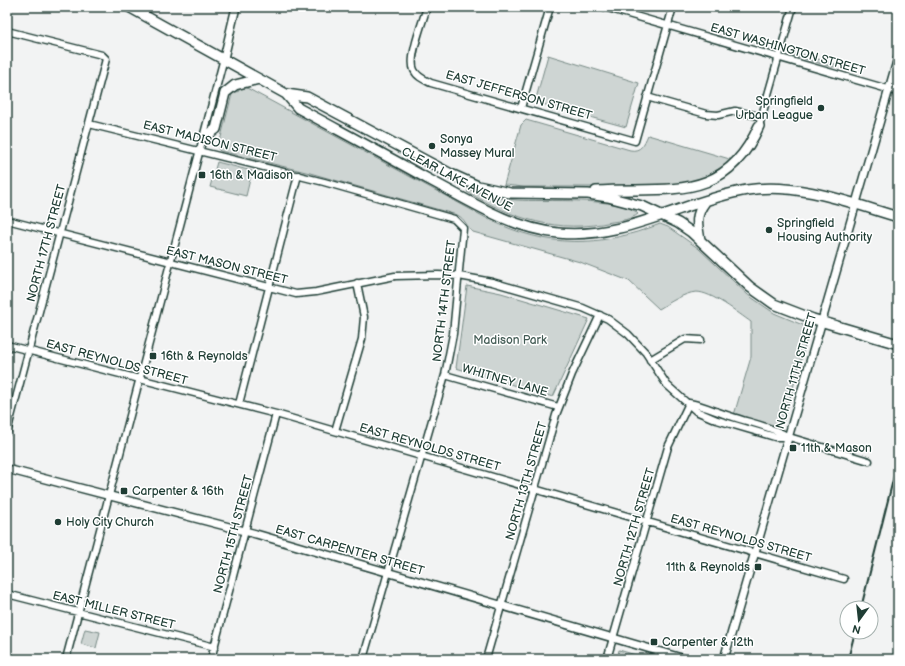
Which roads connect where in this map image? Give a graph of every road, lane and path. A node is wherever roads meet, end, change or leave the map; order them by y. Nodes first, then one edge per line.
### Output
1 (129, 7) edge
2 (236, 7) edge
3 (427, 7) edge
4 (550, 7) edge
5 (604, 7) edge
6 (673, 7) edge
7 (793, 7) edge
8 (667, 26) junction
9 (7, 31) edge
10 (224, 58) junction
11 (779, 58) junction
12 (898, 58) edge
13 (259, 78) junction
14 (889, 90) junction
15 (898, 92) edge
16 (286, 94) junction
17 (647, 97) junction
18 (521, 108) junction
19 (762, 117) junction
20 (89, 124) junction
21 (758, 126) joint
22 (205, 137) junction
23 (199, 150) junction
24 (298, 175) junction
25 (559, 194) junction
26 (705, 202) junction
27 (855, 204) junction
28 (662, 215) junction
29 (898, 217) edge
30 (7, 220) edge
31 (461, 224) joint
32 (59, 233) junction
33 (700, 240) junction
34 (170, 262) junction
35 (459, 276) junction
36 (357, 283) junction
37 (269, 288) junction
38 (600, 315) junction
39 (822, 322) junction
40 (701, 340) dead end
41 (898, 344) edge
42 (7, 345) edge
43 (28, 350) junction
44 (650, 360) junction
45 (445, 374) junction
46 (139, 379) junction
47 (689, 403) junction
48 (238, 404) junction
49 (558, 407) junction
50 (276, 414) junction
51 (335, 431) junction
52 (7, 432) edge
53 (788, 437) junction
54 (422, 456) junction
55 (869, 461) dead end
56 (7, 470) edge
57 (535, 489) junction
58 (109, 495) junction
59 (646, 522) junction
60 (245, 531) junction
61 (755, 553) junction
62 (388, 572) junction
63 (844, 579) dead end
64 (7, 594) edge
65 (502, 605) junction
66 (79, 613) junction
67 (613, 638) junction
68 (214, 647) junction
69 (66, 659) edge
70 (212, 659) edge
71 (363, 659) edge
72 (486, 659) edge
73 (607, 659) edge
74 (685, 659) edge
75 (724, 659) edge

1 - 10 main road, CLEAR LAKE AVENUE
2 - 10 street
3 - 18 street, EAST JEFFERSON STREET
4 - 18 street
5 - 8 street, EAST WASHINGTON STREET
6 - 8 street
7 - 11 street
8 - 11 street, EAST WASHINGTON STREET
8 - 17 street
9 - 20 street, NORTH 17TH STREET
10 - 13 main road, CLEAR LAKE AVENUE
10 - 22 street
11 - 14 street, EAST WASHINGTON STREET
11 - 19 street
12 - 14 street, NORTH 11TH STREET
13 - 16 main road, CLEAR LAKE AVENUE
13 - 22 main road
14 - 15 street, EAST WASHINGTON STREET
14 - 27 street, NORTH 11TH STREET
16 - 25 main road, CLEAR LAKE AVENUE
16 - 28 main road, CLEAR LAKE AVENUE
17 - 18 street, EAST JEFFERSON STREET
17 - 19 street
19 - 21 street
20 - 23 street, EAST MADISON STREET
20 - 32 street, NORTH 17TH STREET
21 - 25 main road
22 - 23 street
23 - 24 street, EAST MADISON STREET
23 - 34 street
24 - 31 street, EAST MADISON STREET
24 - 37 street
25 - 28 main road, CLEAR LAKE AVENUE
26 - 27 main road
26 - 28 main road
26 - 33 main road
27 - 29 main road
27 - 39 street, NORTH 11TH STREET
28 - 33 main road
30 - 32 street, EAST MASON STREET
31 - 35 street, NORTH 14TH STREET
32 - 34 street, EAST MASON STREET
32 - 43 street, NORTH 17TH STREET
33 - 39 main road
34 - 37 street, EAST MASON STREET
34 - 46 street
35 - 36 street, EAST MASON STREET
35 - 38 street, EAST MASON STREET
35 - 45 street, NORTH 14TH STREET
36 - 37 street, EAST MASON STREET
36 - 51 street
37 - 48 street
38 - 44 street, EAST MASON STREET
38 - 49 street, NORTH 13TH STREET
39 - 41 main road
39 - 53 street, NORTH 11TH STREET
40 - 44 street
42 - 43 street, EAST REYNOLDS STREET
43 - 46 street, EAST REYNOLDS STREET
43 - 52 street, NORTH 17TH STREET
44 - 47 street, EAST MASON STREET
45 - 49 street, WHITNEY LANE
45 - 54 street, NORTH 14TH STREET
46 - 48 street, EAST REYNOLDS STREET
46 - 58 street
47 - 53 street, EAST MASON STREET
47 - 59 street, NORTH 12TH STREET
48 - 50 street, EAST REYNOLDS STREET
49 - 57 street, NORTH 13TH STREET
50 - 51 street, EAST REYNOLDS STREET
50 - 60 street, NORTH 15TH STREET
51 - 54 street, EAST REYNOLDS STREET
53 - 55 street, EAST MASON STREET
53 - 61 street, NORTH 11TH STREET
54 - 57 street, EAST REYNOLDS STREET
54 - 62 street, NORTH 14TH STREET
56 - 58 street, EAST CARPENTER STREET
57 - 59 street, EAST REYNOLDS STREET
57 - 65 street, NORTH 13TH STREET
58 - 60 street, EAST CARPENTER STREET
58 - 66 street
59 - 61 street, EAST REYNOLDS STREET
59 - 67 street, NORTH 12TH STREET
60 - 62 street, EAST CARPENTER STREET
60 - 68 street, NORTH 15TH STREET
61 - 63 street, EAST REYNOLDS STREET
61 - 75 street, NORTH 11TH STREET
62 - 65 street, EAST CARPENTER STREET
62 - 71 street, NORTH 14TH STREET
64 - 66 street, EAST MILLER STREET
65 - 67 street, EAST CARPENTER STREET
65 - 72 street, NORTH 13TH STREET
66 - 68 street, EAST MILLER STREET
66 - 69 street
67 - 73 street, NORTH 12TH STREET
67 - 74 street, EAST CARPENTER STREET
68 - 70 street, NORTH 15TH STREET

